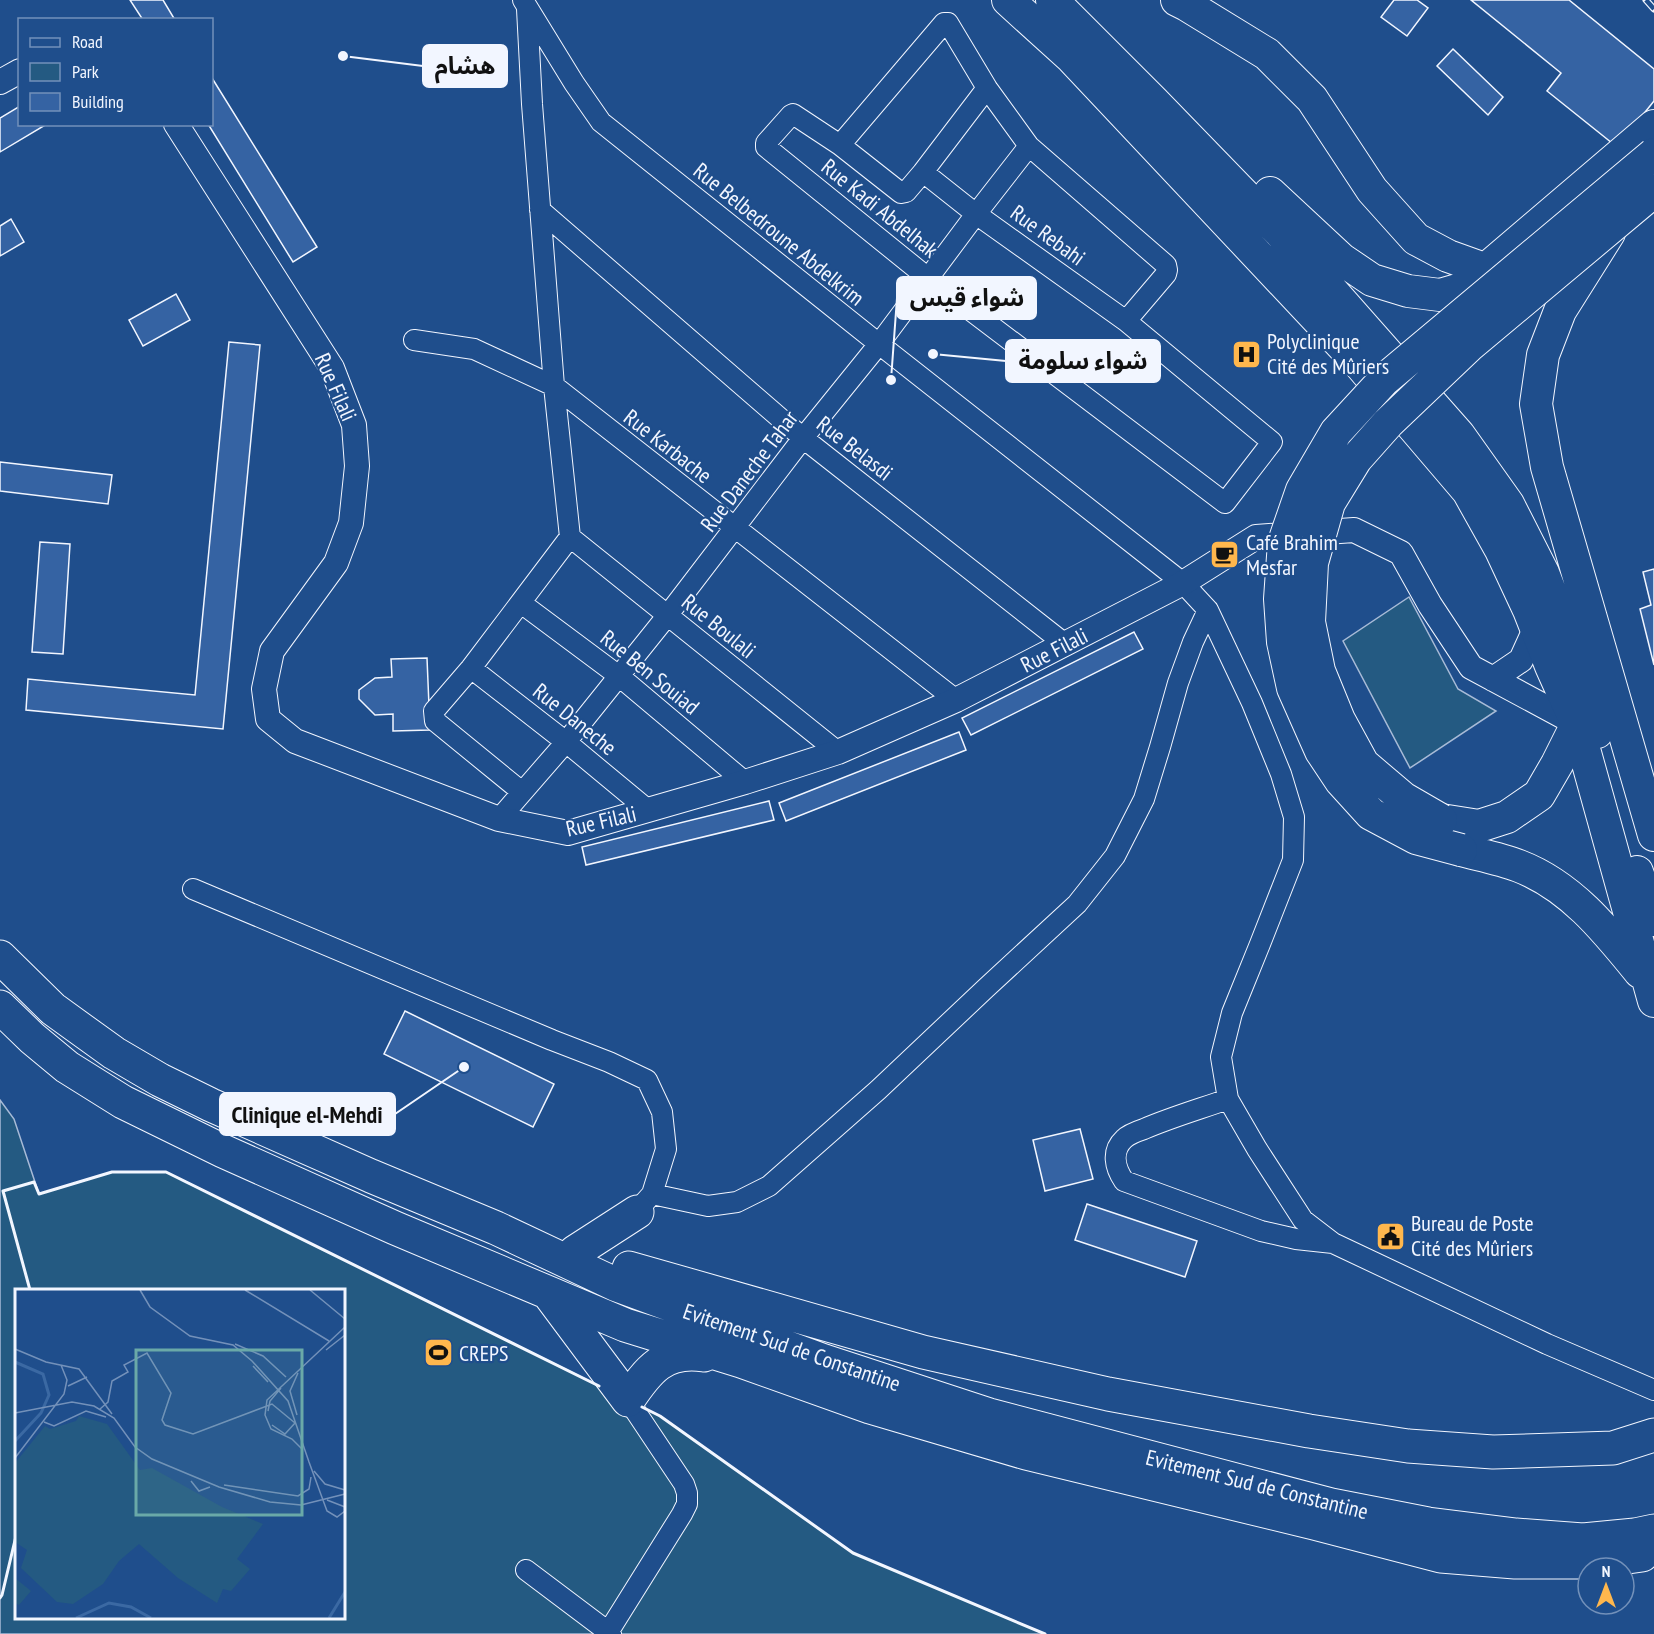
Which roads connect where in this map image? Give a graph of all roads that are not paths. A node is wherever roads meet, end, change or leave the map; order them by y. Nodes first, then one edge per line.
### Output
1 (1008, 0) edge
2 (1052, 0) edge
3 (1080, 0) edge
4 (1177, 0) edge
5 (525, 4) edge
6 (18, 72) edge
7 (0, 82) edge
8 (987, 88) junction
9 (177, 126) edge
10 (1654, 126) edge
11 (840, 145) junction
12 (1029, 146) junction
13 (1654, 154) edge
14 (923, 172) junction
15 (1654, 191) edge
16 (540, 210) junction
17 (976, 214) junction
18 (1614, 224) junction
19 (1487, 270) junction
20 (928, 278) junction
21 (1126, 321) junction
22 (414, 340) dead end
23 (879, 344) junction
24 (554, 386) junction
25 (803, 438) junction
26 (1272, 442) joint
27 (735, 528) junction
28 (570, 537) junction
29 (1183, 583) junction
30 (521, 603) junction
31 (1208, 610) junction
32 (668, 616) junction
33 (1536, 627) junction
34 (1065, 644) junction
35 (471, 668) junction
36 (619, 676) junction
37 (1493, 679) junction
38 (956, 700) junction
39 (1577, 724) junction
40 (566, 741) junction
41 (838, 752) junction
42 (745, 782) junction
43 (522, 792) junction
44 (648, 810) junction
45 (499, 819) junction
46 (1654, 835) edge
47 (193, 889) dead end
48 (1654, 920) edge
49 (0, 957) edge
50 (1651, 992) edge
51 (0, 1007) edge
52 (1228, 1099) junction
53 (645, 1203) junction
54 (496, 1228) junction
55 (1333, 1243) junction
56 (575, 1252) junction
57 (633, 1269) junction
58 (548, 1293) junction
59 (741, 1361) junction
60 (1654, 1390) edge
61 (628, 1400) junction
62 (1654, 1435) edge
63 (1654, 1531) edge
64 (1654, 1554) edge
65 (526, 1570) dead end
66 (609, 1633) edge

1 - 33 main road
2 - 48 main road
3 - 19 main road
4 - 19 main road
5 - 16 street
5 - 23 street, Rue Belbedroune Abdelkrim
6 - 7 street
8 - 11 street
8 - 12 street
8 - 14 street
9 - 45 street, Rue Filali
10 - 19 main road
11 - 14 street
11 - 20 street, Rue Kadi Abdelhak
12 - 17 street, Rue Daneche Tahar
12 - 21 street
13 - 50 main road, bridge
14 - 17 street, Rue Rebahi
15 - 18 main road, bridge
16 - 24 street
16 - 25 street, Rue Belasdi
17 - 20 street, Rue Daneche Tahar
17 - 21 street, Rue Rebahi
18 - 39 main road, bridge
18 - 46 main road, bridge
20 - 23 street, Rue Daneche Tahar
20 - 26 street, Rue Kadi Abdelhak
21 - 26 street, Rue Rebahi
22 - 24 street, Rue Karbache
23 - 25 street, Rue Daneche Tahar
23 - 29 street, Rue Belbedroune Abdelkrim
24 - 27 street, Rue Karbache
24 - 28 street
25 - 27 street, Rue Daneche Tahar
25 - 34 street, Rue Belasdi
27 - 32 street, Rue Daneche Tahar
27 - 38 street, Rue Karbache
28 - 30 street
28 - 32 street, Rue Boulali
29 - 31 street, Rue Belbedroune Abdelkrim
29 - 34 street, Rue Filali
29 - 37 street, Rue Filali
30 - 35 street
30 - 36 street, Rue Ben Souiad
31 - 52 street, Rue Belbedroune Abdelkrim
31 - 53 street
32 - 36 street, Rue Daneche Tahar
32 - 41 street, Rue Boulali
33 - 37 street
33 - 39 main road
34 - 38 street, Rue Filali
35 - 40 street, Rue Daneche
35 - 43 street
36 - 40 street, Rue Daneche Tahar
36 - 42 street, Rue Ben Souiad
37 - 39 street, Rue Filali
38 - 41 street, Rue Filali
39 - 50 main road
40 - 43 street, Rue Daneche Tahar
40 - 44 street, Rue Daneche
41 - 42 street, Rue Filali
42 - 44 street, Rue Filali
43 - 45 street, Rue Daneche Tahar
44 - 45 street, Rue Filali
47 - 53 street
49 - 54 highway, Evitement Sud de Constantine
51 - 58 highway, Evitement Sud de Constantine
52 - 55 street
52 - 55 street
53 - 56 highway
53 - 57 highway
54 - 56 highway
54 - 63 highway, Evitement Sud de Constantine
55 - 60 street
56 - 57 highway
57 - 62 highway
58 - 59 highway, Evitement Sud de Constantine
58 - 61 highway
59 - 61 highway
59 - 64 highway, Evitement Sud de Constantine
61 - 66 street
65 - 66 street

